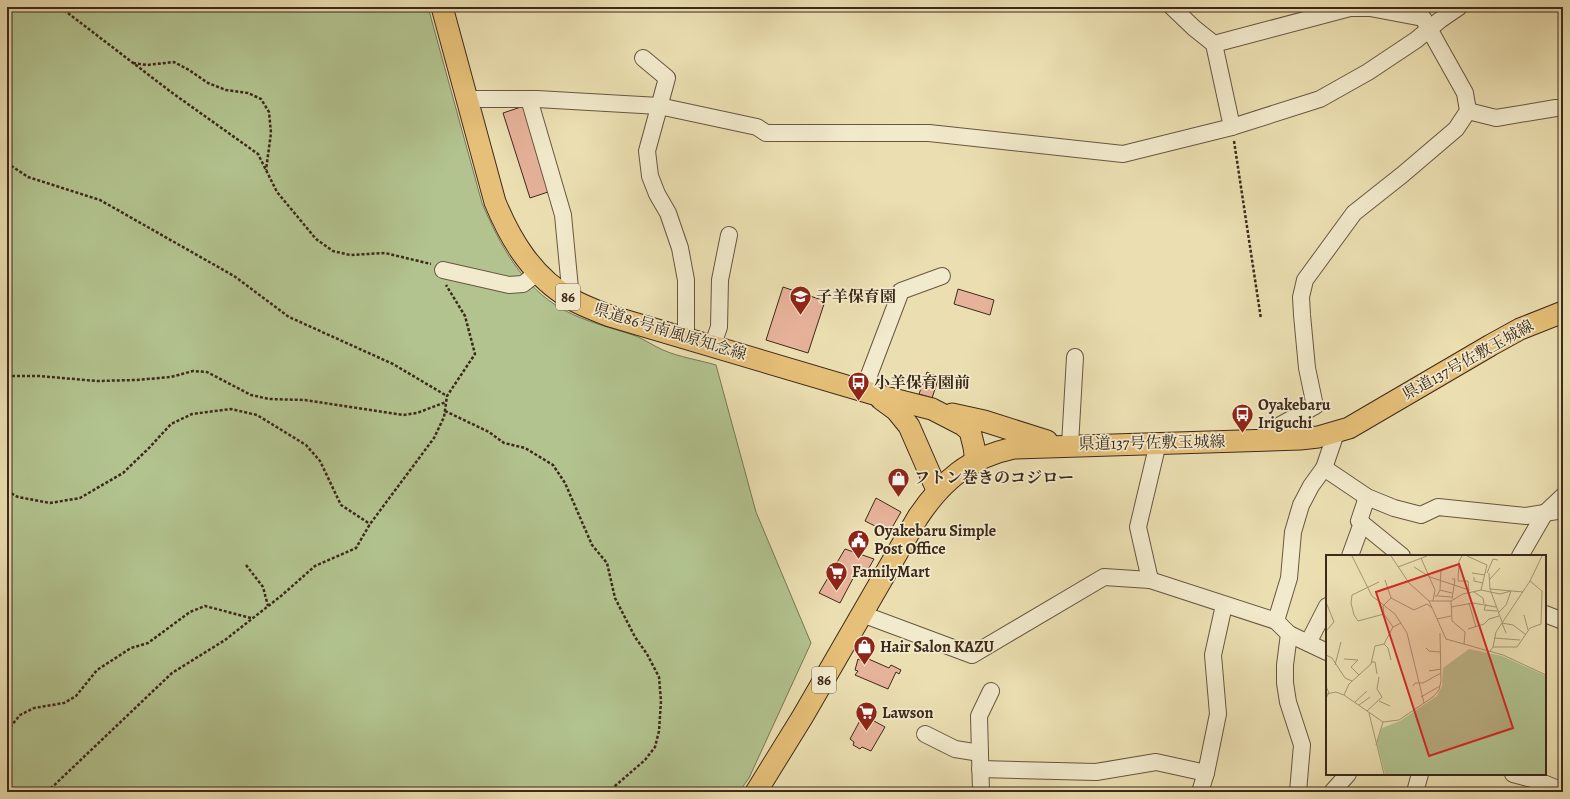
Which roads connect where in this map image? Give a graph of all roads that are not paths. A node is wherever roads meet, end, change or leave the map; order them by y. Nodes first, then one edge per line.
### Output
1 (442, 7) edge
2 (1172, 7) edge
3 (1350, 7) edge
4 (1459, 7) edge
5 (1430, 29) junction
6 (1214, 44) junction
7 (643, 58) dead end
8 (467, 99) junction
9 (529, 99) junction
10 (659, 106) junction
11 (1563, 108) edge
12 (1468, 111) junction
13 (1232, 127) junction
14 (729, 235) dead end
15 (443, 270) road end
16 (538, 273) junction
17 (942, 276) dead end
18 (571, 299) junction
19 (1563, 312) edge
20 (686, 340) junction
21 (712, 347) junction
22 (1075, 357) dead end
23 (870, 393) junction
24 (932, 409) junction
25 (1336, 433) junction
26 (1271, 440) junction
27 (1158, 443) junction
28 (1063, 446) junction
29 (976, 462) junction
30 (1324, 468) junction
31 (937, 490) junction
32 (1563, 496) edge
33 (1367, 497) junction
34 (1563, 510) edge
35 (1545, 513) junction
36 (1362, 523) junction
37 (1350, 555) edge
38 (1401, 555) edge
39 (1521, 555) edge
40 (1150, 580) junction
41 (1224, 605) junction
42 (1326, 608) edge
43 (862, 614) junction
44 (1546, 614) edge
45 (1276, 621) junction
46 (1563, 621) edge
47 (1288, 634) junction
48 (1308, 643) junction
49 (1326, 652) edge
50 (991, 691) dead end
51 (925, 734) dead end
52 (980, 753) junction
53 (980, 769) junction
54 (1206, 773) junction
55 (1347, 775) edge
56 (1420, 775) edge
57 (1517, 775) edge
58 (1563, 791) edge
59 (756, 792) edge
60 (981, 792) edge
61 (1200, 792) edge
62 (1298, 792) edge
63 (1332, 792) edge
64 (1415, 792) edge

1 - 8 main road, 県道86号南風原知念線 / 86
2 - 6 street
3 - 5 street
3 - 6 street
4 - 5 street
5 - 12 street
5 - 13 street
6 - 13 street
7 - 10 street
8 - 9 street
8 - 16 main road, 県道86号南風原知念線 / 86
9 - 10 street
9 - 18 street
10 - 13 street
10 - 20 street
11 - 12 street
12 - 26 street
14 - 21 street
15 - 16 street
16 - 18 main road, 県道86号南風原知念線 / 86
17 - 23 street
18 - 20 main road, 県道86号南風原知念線 / 86
19 - 25 main road, 県道137号佐敷玉城線
20 - 21 main road, 県道86号南風原知念線 / 86
21 - 23 main road, 県道86号南風原知念線 / 86
22 - 28 street
23 - 24 main road, 県道86号南風原知念線 / 86
23 - 31 main road, 県道86号南風原知念線 / 86
24 - 28 main road
24 - 29 main road, 県道86号南風原知念線 / 86
25 - 26 main road, 県道137号佐敷玉城線
25 - 30 street
26 - 27 main road, 県道137号佐敷玉城線
27 - 28 main road, 県道137号佐敷玉城線
27 - 40 street
28 - 29 main road, 県道137号佐敷玉城線
29 - 31 main road, 86
30 - 33 street
30 - 45 street
31 - 43 main road, 86
32 - 35 street
33 - 35 street
33 - 36 street
34 - 35 street
35 - 39 street
36 - 37 street
36 - 38 street
40 - 41 street
40 - 43 street
41 - 45 street
41 - 54 street
42 - 48 street
43 - 59 main road, 86
44 - 46 street
45 - 47 street
47 - 48 street
47 - 62 street
48 - 49 street
50 - 52 street
51 - 52 street
52 - 53 street
53 - 54 street
53 - 60 street
54 - 61 street
55 - 63 street
56 - 64 street
57 - 58 street

